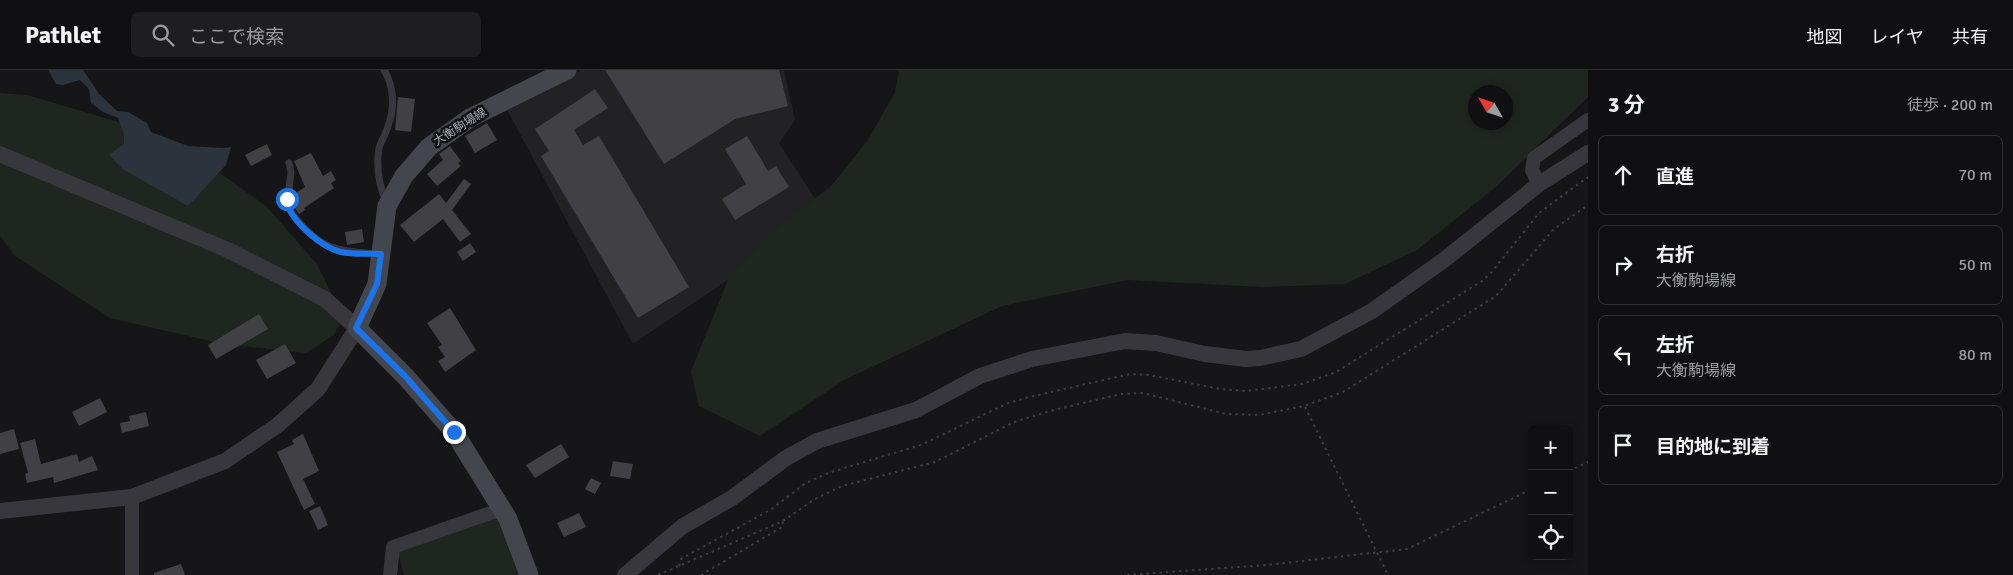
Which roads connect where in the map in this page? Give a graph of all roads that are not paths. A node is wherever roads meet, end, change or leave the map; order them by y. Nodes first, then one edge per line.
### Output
1 (384, 70) edge
2 (567, 70) edge
3 (1588, 120) edge
4 (1588, 153) edge
5 (0, 154) edge
6 (289, 163) dead end
7 (1539, 184) junction
8 (387, 206) junction
9 (381, 254) junction
10 (356, 328) junction
11 (132, 497) junction
12 (502, 509) junction
13 (0, 511) edge
14 (132, 575) edge
15 (390, 575) edge
16 (530, 575) edge
17 (625, 575) edge

1 - 8 lane
2 - 8 main road, 大衡駒場線
3 - 7 street
4 - 7 street
5 - 10 street
6 - 9 lane
7 - 17 street
8 - 9 main road, 大衡駒場線
9 - 10 main road, 大衡駒場線
10 - 11 street
10 - 12 main road
11 - 13 street
11 - 14 street
12 - 15 street
12 - 16 main road

